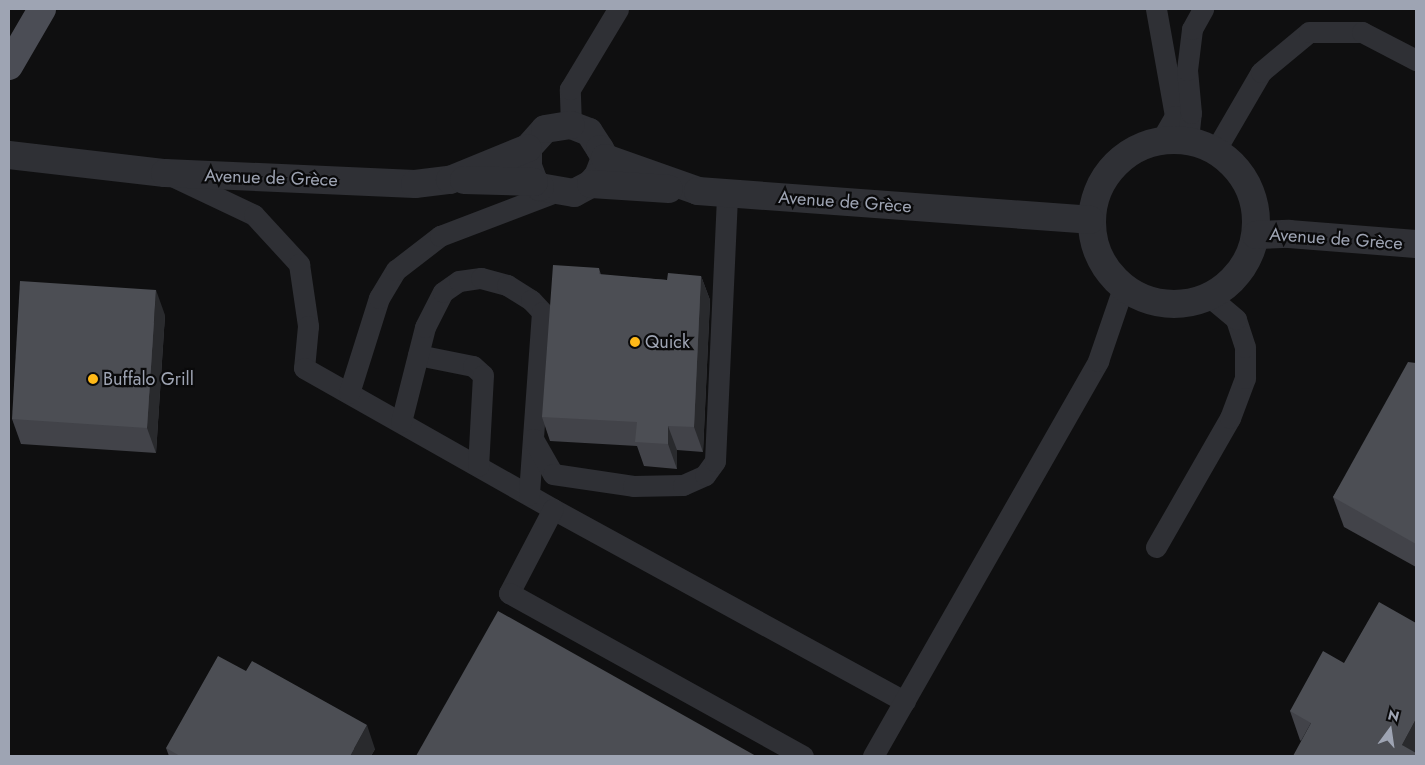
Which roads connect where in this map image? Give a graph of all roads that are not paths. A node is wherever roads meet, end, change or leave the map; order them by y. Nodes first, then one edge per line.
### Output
1 (42, 9) edge
2 (618, 9) edge
3 (1156, 9) edge
4 (1203, 9) edge
5 (1416, 60) edge
6 (9, 66) edge
7 (571, 125) junction
8 (1161, 140) junction
9 (1188, 140) junction
10 (528, 148) junction
11 (1216, 150) junction
12 (9, 156) edge
13 (605, 158) junction
14 (165, 173) junction
15 (450, 180) junction
16 (591, 184) junction
17 (545, 187) junction
18 (698, 191) junction
19 (727, 194) junction
20 (1090, 220) junction
21 (1256, 235) junction
22 (1416, 244) edge
23 (1123, 288) junction
24 (1210, 297) junction
25 (418, 355) junction
26 (349, 393) junction
27 (401, 422) junction
28 (533, 439) junction
29 (478, 466) junction
30 (529, 495) junction
31 (553, 509) junction
32 (1156, 547) dead end
33 (904, 702) junction
34 (803, 756) edge
35 (873, 756) edge

1 - 6 main road
2 - 7 lane
3 - 8 lane
4 - 9 lane
5 - 11 lane
7 - 10 street
7 - 13 street
8 - 9 street
8 - 20 street
9 - 11 street
10 - 15 street, Avenue de Grèce
10 - 17 street
11 - 21 street
12 - 14 street, Avenue de Grèce
13 - 16 street
13 - 18 street, Avenue de Grèce
14 - 15 street, Avenue de Grèce
14 - 26 lane
15 - 17 street
16 - 17 street
16 - 18 street
17 - 26 lane
18 - 19 street, Avenue de Grèce
19 - 20 street, Avenue de Grèce
19 - 28 lane
20 - 23 street
21 - 22 street, Avenue de Grèce
21 - 24 street
23 - 24 street
23 - 33 lane
24 - 32 lane
25 - 27 lane
25 - 28 lane
25 - 29 lane
26 - 27 lane
27 - 29 lane
28 - 30 lane
29 - 30 lane
30 - 31 lane
31 - 33 lane
31 - 34 lane
33 - 35 lane

